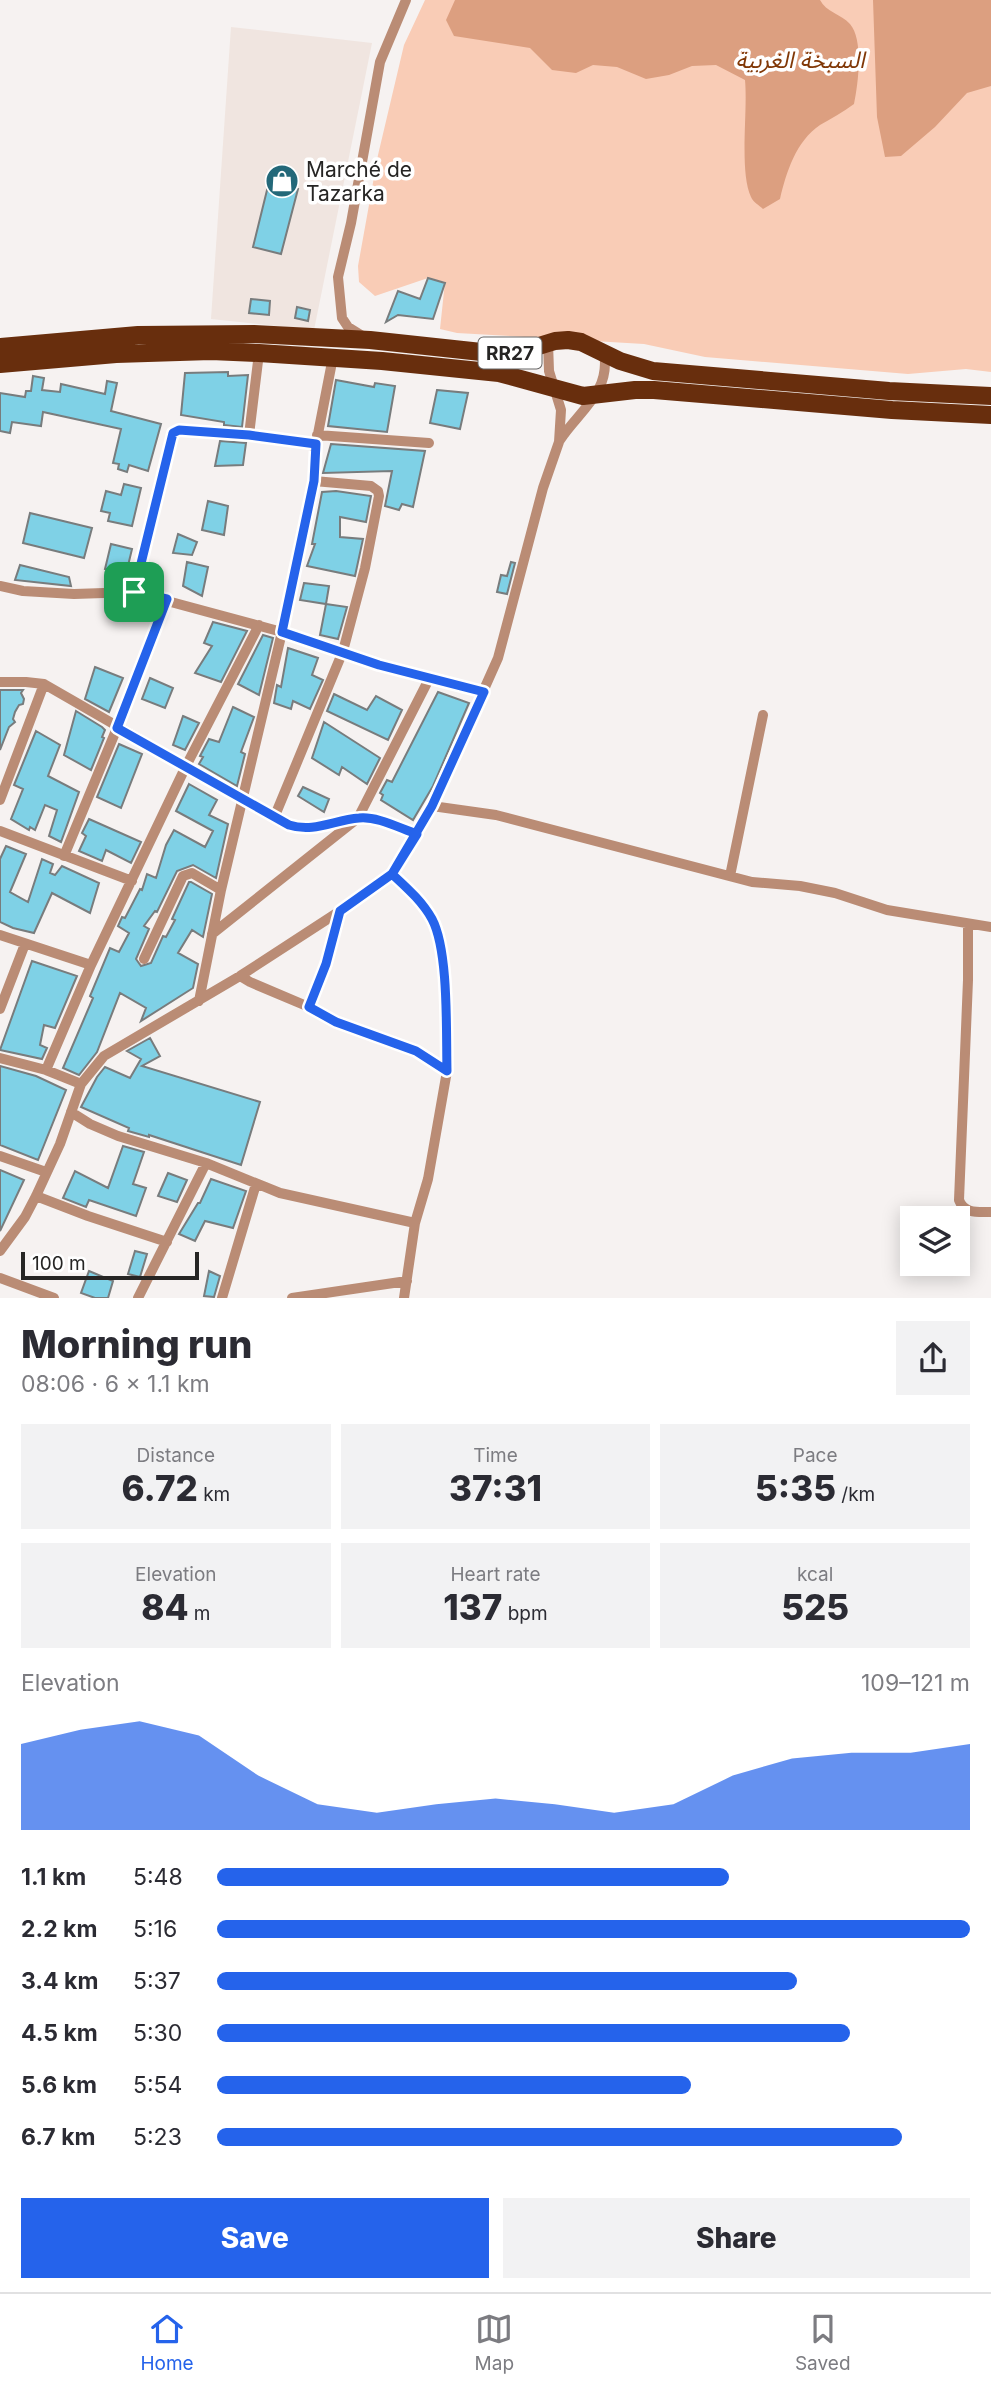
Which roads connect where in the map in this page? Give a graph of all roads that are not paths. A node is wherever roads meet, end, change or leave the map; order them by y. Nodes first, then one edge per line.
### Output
1 (406, 0) edge
2 (370, 340) junction
3 (548, 343) junction
4 (0, 347) edge
5 (259, 353) junction
6 (604, 354) junction
7 (333, 357) junction
8 (0, 364) edge
9 (556, 390) junction
10 (597, 396) junction
11 (991, 396) edge
12 (991, 415) edge
13 (249, 435) junction
14 (316, 439) junction
15 (559, 442) junction
16 (429, 443) dead end
17 (314, 481) junction
18 (0, 586) edge
19 (134, 592) junction
20 (167, 599) junction
21 (259, 625) junction
22 (282, 632) junction
23 (343, 651) junction
24 (430, 677) junction
25 (0, 682) edge
26 (44, 684) junction
27 (484, 692) junction
28 (763, 715) dead end
29 (117, 728) junction
30 (186, 766) junction
31 (243, 799) junction
32 (0, 800) edge
33 (432, 806) junction
34 (274, 818) junction
35 (358, 818) junction
36 (0, 831) edge
37 (417, 834) junction
38 (64, 856) junction
39 (392, 874) junction
40 (730, 876) junction
41 (132, 881) junction
42 (221, 890) junction
43 (340, 911) junction
44 (968, 924) junction
45 (991, 927) edge
46 (212, 934) junction
47 (0, 935) edge
48 (25, 944) junction
49 (144, 960) dead end
50 (91, 965) junction
51 (240, 976) junction
52 (198, 1001) junction
53 (309, 1007) junction
54 (0, 1009) edge
55 (0, 1058) edge
56 (46, 1070) junction
57 (447, 1071) junction
58 (81, 1084) junction
59 (71, 1112) junction
60 (0, 1156) edge
61 (206, 1163) junction
62 (46, 1172) junction
63 (256, 1184) junction
64 (36, 1196) junction
65 (991, 1212) edge
66 (415, 1223) junction
67 (167, 1242) junction
68 (0, 1251) edge
69 (0, 1278) edge
70 (407, 1281) junction
71 (54, 1298) edge
72 (138, 1298) edge
73 (222, 1298) edge
74 (292, 1298) edge
75 (404, 1298) edge

1 - 2 street
2 - 3 highway, RR27
2 - 4 highway, RR27
3 - 6 highway, RR27
3 - 9 street
5 - 7 highway, RR27
5 - 8 highway, RR27
5 - 13 street
6 - 10 street
6 - 11 highway, RR27
7 - 9 highway, RR27
7 - 14 street
9 - 10 highway, RR27
9 - 15 street
10 - 12 highway, RR27
10 - 15 street
13 - 14 street
13 - 19 street
14 - 16 street
14 - 17 street
15 - 27 street
17 - 22 street
17 - 23 street
18 - 19 street
19 - 20 street
20 - 21 street
20 - 29 street
21 - 22 street
21 - 30 street
22 - 23 street
22 - 31 street
23 - 24 street
23 - 34 street
24 - 27 street
24 - 35 street
25 - 26 street
26 - 29 street
26 - 32 street
27 - 33 street
28 - 40 street
29 - 30 street
29 - 38 street
30 - 31 street
30 - 41 street
31 - 34 street
31 - 42 street
33 - 37 street
33 - 40 street
34 - 35 street
35 - 37 street
35 - 46 street
36 - 38 street
37 - 39 street
38 - 41 street
39 - 43 street
39 - 57 street
40 - 44 street
41 - 50 street
42 - 46 street
42 - 49 street
43 - 51 street
43 - 53 street
44 - 45 street
44 - 65 street
46 - 52 street
47 - 48 street
48 - 50 street
48 - 54 street
50 - 56 street
51 - 52 street
51 - 53 street
52 - 58 street
53 - 57 street
55 - 56 street
56 - 58 street
57 - 66 street
58 - 59 street
59 - 61 street
59 - 62 street
60 - 62 street
61 - 63 street
61 - 67 street
62 - 64 street
63 - 66 street
63 - 73 street
64 - 67 street
64 - 68 street
66 - 70 street
67 - 72 street
69 - 71 street
70 - 74 street
70 - 75 street

